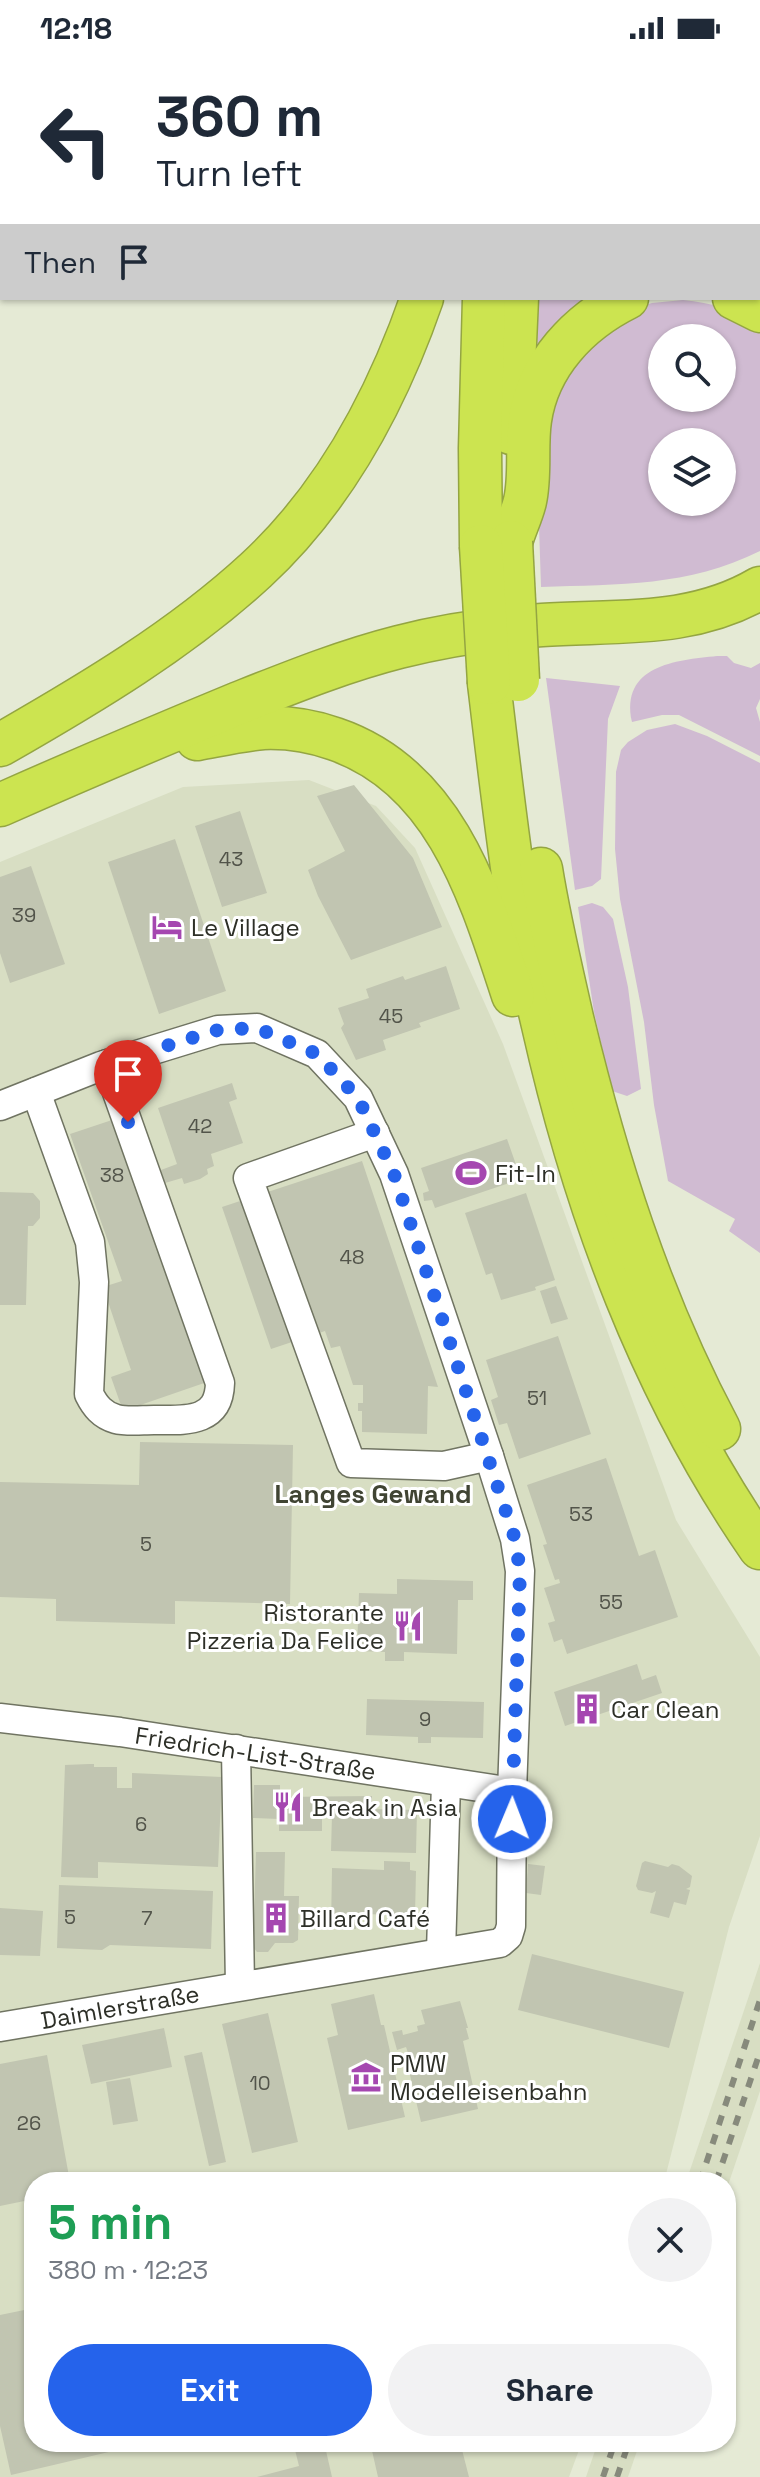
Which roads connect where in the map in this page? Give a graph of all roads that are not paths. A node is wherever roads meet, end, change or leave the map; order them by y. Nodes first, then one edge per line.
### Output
1 (421, 300) edge
2 (484, 300) edge
3 (517, 300) edge
4 (623, 300) edge
5 (738, 300) edge
6 (760, 311) edge
7 (496, 544) junction
8 (760, 561) edge
9 (760, 588) edge
10 (504, 682) junction
11 (142, 742) junction
12 (0, 745) edge
13 (0, 777) edge
14 (0, 805) edge
15 (107, 1064) junction
16 (556, 1082) junction
17 (36, 1092) junction
18 (0, 1106) edge
19 (375, 1133) junction
20 (489, 1456) junction
21 (760, 1499) edge
22 (760, 1548) edge
23 (0, 1718) edge
24 (236, 1749) junction
25 (446, 1783) junction
26 (512, 1792) junction
27 (441, 1952) junction
28 (240, 1986) junction
29 (0, 2027) edge

1 - 12 highway
2 - 7 highway
3 - 7 highway
4 - 7 highway
5 - 6 highway
7 - 10 highway, bridge
8 - 13 highway
9 - 11 highway
10 - 16 highway
10 - 21 highway
11 - 14 highway
11 - 16 highway
15 - 17 street
15 - 17 street
15 - 19 street
16 - 22 highway
17 - 18 street
19 - 20 street
19 - 20 street
20 - 26 street
23 - 24 street, Friedrich-List-Straße
24 - 25 street, Friedrich-List-Straße
24 - 28 street
25 - 26 street, Friedrich-List-Straße
25 - 27 street
26 - 27 street, Daimlerstraße
27 - 28 street, Daimlerstraße
28 - 29 street, Daimlerstraße

